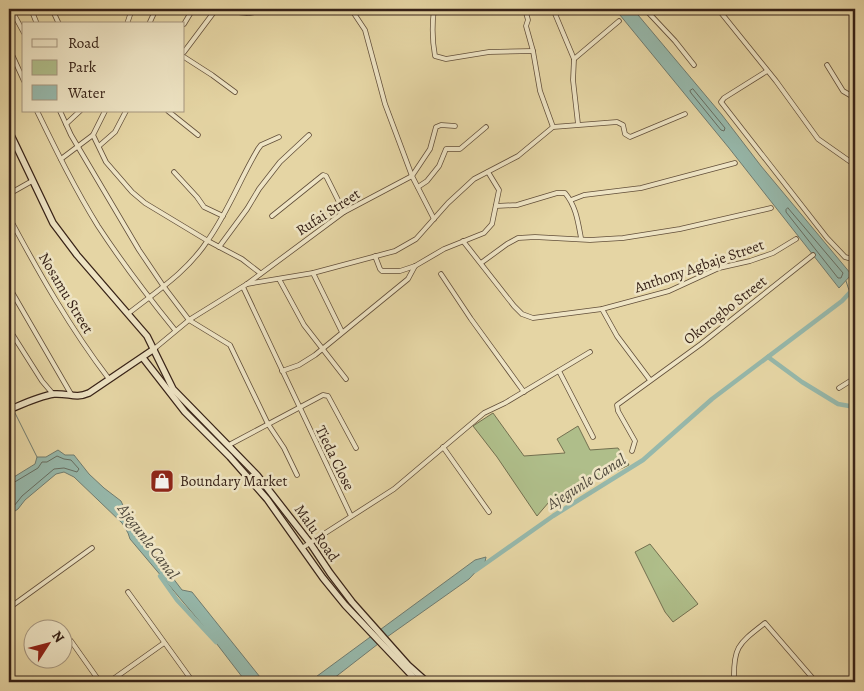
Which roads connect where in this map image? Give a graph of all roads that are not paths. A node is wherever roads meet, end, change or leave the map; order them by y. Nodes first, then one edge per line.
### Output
1 (11, 9) edge
2 (31, 9) edge
3 (52, 9) edge
4 (132, 9) edge
5 (156, 9) edge
6 (194, 9) edge
7 (266, 9) edge
8 (351, 9) edge
9 (434, 9) edge
10 (525, 9) edge
11 (553, 9) edge
12 (645, 9) edge
13 (718, 9) edge
14 (619, 21) dead end
15 (36, 22) edge
16 (58, 22) edge
17 (128, 22) edge
18 (149, 22) edge
19 (185, 22) edge
20 (22, 30) edge
21 (9, 48) edge
22 (185, 51) edge
23 (533, 51) junction
24 (185, 58) edge
25 (574, 59) junction
26 (694, 65) dead end
27 (827, 65) dead end
28 (767, 70) junction
29 (22, 76) edge
30 (235, 92) dead end
31 (855, 98) edge
32 (38, 112) edge
33 (60, 112) edge
34 (79, 112) edge
35 (105, 112) edge
36 (125, 112) edge
37 (169, 112) edge
38 (684, 114) dead end
39 (66, 124) junction
40 (578, 124) junction
41 (455, 126) dead end
42 (486, 127) dead end
43 (553, 127) junction
44 (9, 131) edge
45 (198, 135) dead end
46 (309, 135) dead end
47 (93, 136) junction
48 (279, 137) dead end
49 (79, 146) junction
50 (99, 146) junction
51 (61, 159) junction
52 (735, 163) dead end
53 (855, 165) edge
54 (174, 172) dead end
55 (488, 172) junction
56 (412, 176) junction
57 (32, 182) junction
58 (418, 187) junction
59 (9, 194) edge
60 (571, 200) junction
61 (496, 206) junction
62 (771, 208) dead end
63 (344, 212) junction
64 (223, 216) junction
65 (272, 216) dead end
66 (9, 217) edge
67 (434, 219) junction
68 (581, 238) junction
69 (796, 239) dead end
70 (463, 240) junction
71 (208, 241) junction
72 (220, 247) junction
73 (813, 255) dead end
74 (375, 256) junction
75 (855, 257) edge
76 (481, 263) junction
77 (415, 266) junction
78 (260, 273) junction
79 (313, 273) junction
80 (441, 274) dead end
81 (279, 279) junction
82 (247, 284) junction
83 (9, 287) edge
84 (164, 287) junction
85 (243, 287) junction
86 (149, 298) junction
87 (602, 309) junction
88 (129, 313) junction
89 (189, 320) junction
90 (9, 329) edge
91 (175, 330) junction
92 (342, 332) junction
93 (153, 348) junction
94 (322, 348) junction
95 (590, 352) dead end
96 (158, 357) junction
97 (143, 358) junction
98 (148, 365) junction
99 (282, 371) junction
100 (559, 371) junction
101 (855, 378) edge
102 (109, 379) junction
103 (346, 379) dead end
104 (650, 380) junction
105 (840, 388) dead end
106 (524, 392) junction
107 (53, 394) junction
108 (71, 394) junction
109 (299, 409) junction
110 (9, 410) edge
111 (268, 424) junction
112 (593, 437) dead end
113 (229, 445) junction
114 (443, 446) junction
115 (356, 448) dead end
116 (632, 451) dead end
117 (236, 452) junction
118 (230, 457) junction
119 (297, 475) dead end
120 (489, 512) dead end
121 (351, 516) junction
122 (310, 543) junction
123 (92, 548) dead end
124 (302, 548) junction
125 (128, 592) dead end
126 (9, 608) edge
127 (372, 630) junction
128 (72, 642) edge
129 (164, 643) junction
130 (386, 645) junction
131 (100, 682) edge
132 (109, 682) edge
133 (193, 682) edge
134 (418, 682) edge
135 (427, 682) edge
136 (734, 682) edge
137 (816, 682) edge

1 - 20 street
2 - 15 street
3 - 16 street
4 - 17 street
5 - 18 street
6 - 19 street
7 - 22 street
8 - 56 street
9 - 23 street
10 - 23 street
11 - 25 street
12 - 26 street
13 - 28 street
14 - 25 street
21 - 29 street
23 - 43 street
24 - 30 street
25 - 40 street
27 - 31 street
28 - 53 street
28 - 75 street
32 - 51 street
33 - 39 street
34 - 39 street
35 - 47 street
36 - 50 street
37 - 45 street
38 - 40 street
39 - 49 street
40 - 43 street
41 - 56 street
42 - 58 street
43 - 55 street
44 - 57 main road, Malu Road
46 - 72 street
47 - 49 street
47 - 50 street
48 - 64 street
49 - 51 street
49 - 84 street
50 - 71 street
51 - 86 street
52 - 60 street
54 - 64 street
55 - 61 street
55 - 67 street
56 - 58 street
56 - 63 street, Rufai Street
57 - 59 street
57 - 88 main road, Malu Road
58 - 67 street
60 - 61 street
60 - 68 street
61 - 70 street
62 - 68 street
63 - 65 street
63 - 78 street, Rufai Street
64 - 71 street
66 - 102 street, Nosamu Street
67 - 74 street
68 - 76 street
69 - 87 street, Anthony Agbaje Street
70 - 76 street, Anthony Agbaje Street
70 - 77 street
71 - 72 street
71 - 84 street
72 - 78 street
73 - 104 street, Okorogbo Street
74 - 77 street
74 - 79 street
76 - 87 street, Anthony Agbaje Street
77 - 92 street
78 - 82 street, Rufai Street
79 - 81 street
79 - 92 street
80 - 106 street
81 - 82 street
81 - 94 street
82 - 85 street, Rufai Street
83 - 108 street
84 - 86 street
84 - 89 street
85 - 89 street, Rufai Street
85 - 99 street, Tieda Close
86 - 88 street
86 - 91 street
87 - 104 street
88 - 93 main road, Malu Road
89 - 91 street, Rufai Street
89 - 111 street
90 - 107 street
91 - 93 street, Rufai Street
92 - 94 street
93 - 96 main road, Malu Road
93 - 97 main road
94 - 99 street
94 - 103 street
95 - 100 street
96 - 98 main road
96 - 113 main road, Malu Road
97 - 98 main road, Malu Road
97 - 102 main road
98 - 118 main road, Malu Road
99 - 109 street, Tieda Close
100 - 106 street
100 - 112 street
101 - 105 street
102 - 108 main road
104 - 116 street, Okorogbo Street
106 - 114 street
107 - 108 main road
107 - 110 main road
109 - 111 street
109 - 115 street
109 - 121 street, Tieda Close
111 - 113 street
111 - 119 street
113 - 117 main road, Malu Road
114 - 120 street
114 - 121 street
117 - 118 main road
117 - 122 main road, Malu Road
118 - 124 main road, Malu Road
121 - 122 street
122 - 124 street
122 - 127 main road, Malu Road
123 - 126 street
124 - 127 main road, Malu Road
125 - 129 street
127 - 130 main road, Malu Road
128 - 131 street
129 - 132 street
129 - 133 street
130 - 134 main road, Malu Road
130 - 135 main road, Malu Road
136 - 137 street

